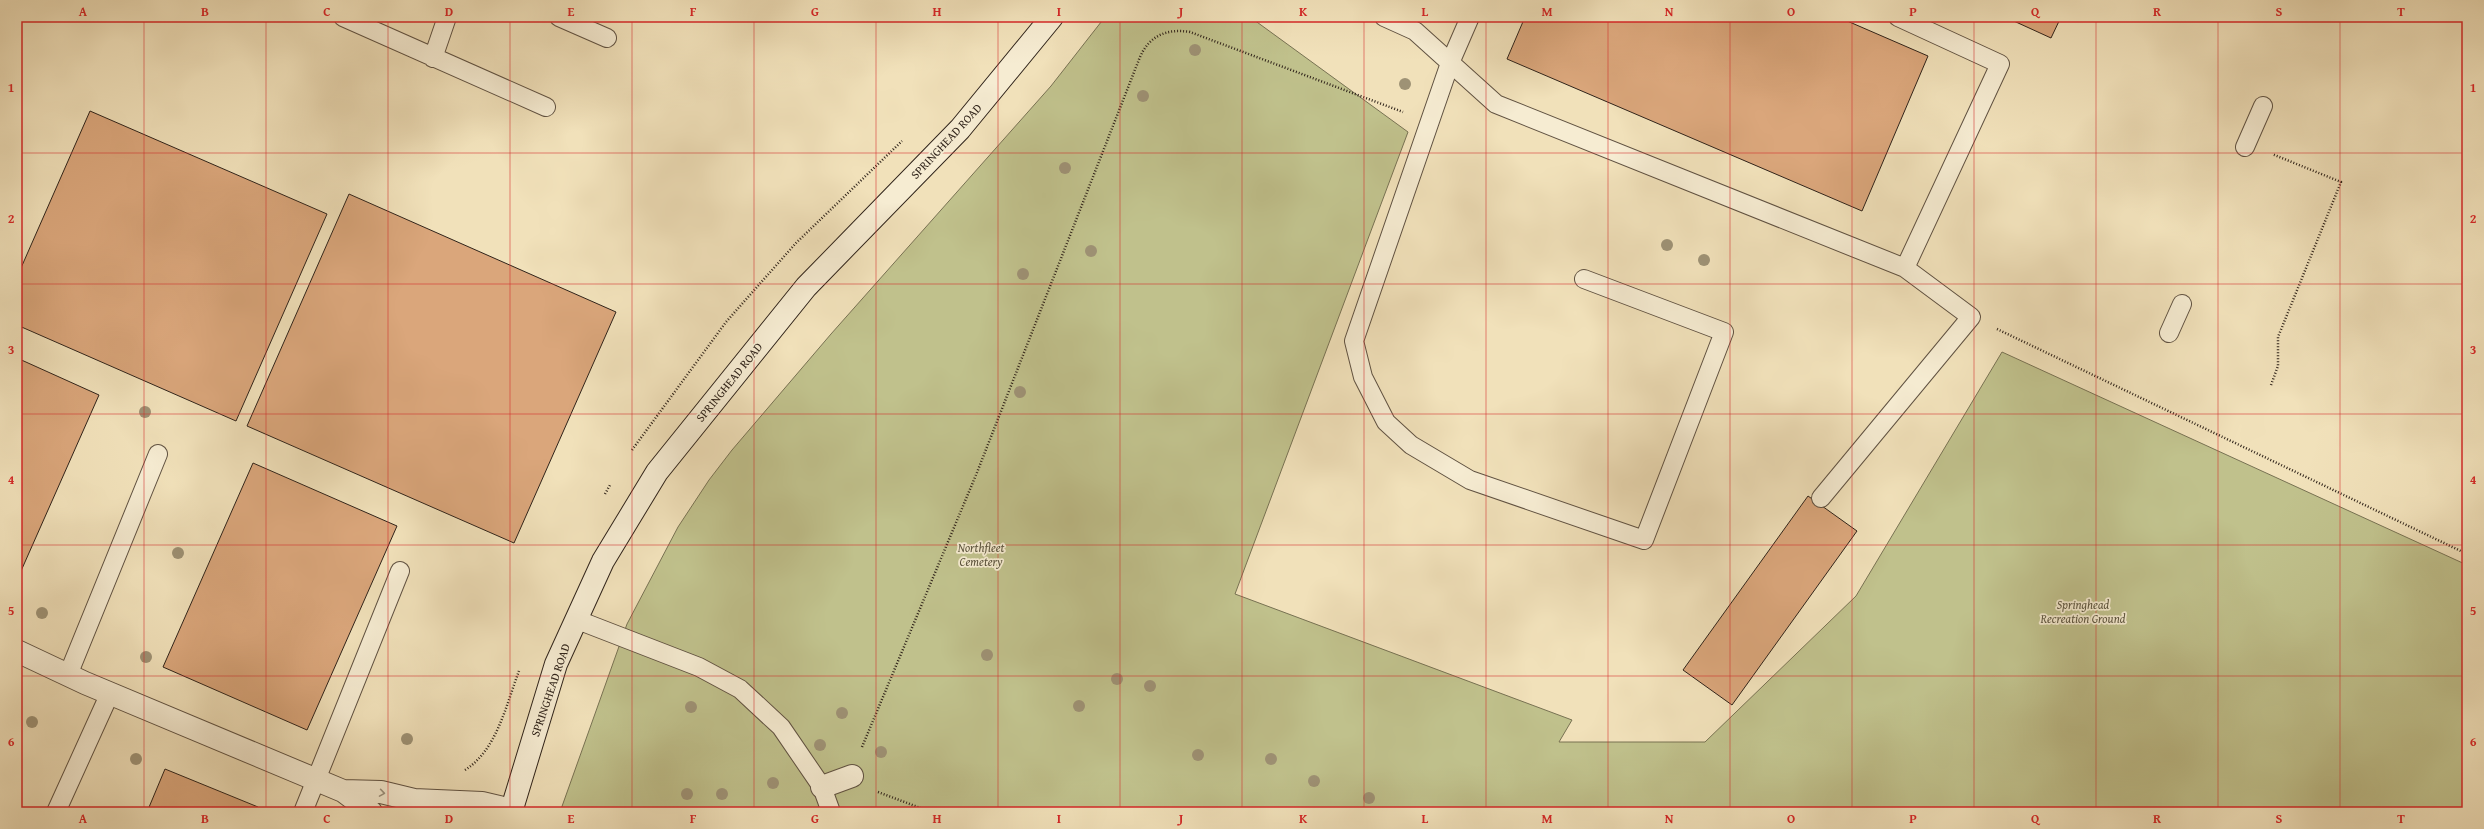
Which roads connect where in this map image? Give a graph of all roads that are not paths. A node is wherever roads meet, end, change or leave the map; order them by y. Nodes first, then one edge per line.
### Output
1 (343, 17) edge
2 (448, 17) edge
3 (559, 17) edge
4 (1052, 17) edge
5 (1384, 17) edge
6 (1470, 17) edge
7 (1898, 17) edge
8 (607, 38) dead end
9 (433, 58) junction
10 (1450, 63) junction
11 (2263, 106) dead end
12 (546, 107) dead end
13 (2245, 145) road end
14 (1905, 268) junction
15 (1584, 278) dead end
16 (2182, 304) dead end
17 (2169, 333) dead end
18 (158, 454) dead end
19 (1821, 498) dead end
20 (400, 571) dead end
21 (575, 619) junction
22 (17, 651) edge
23 (68, 675) junction
24 (110, 693) junction
25 (852, 776) road end
26 (315, 780) junction
27 (822, 787) junction
28 (343, 791) junction
29 (511, 811) edge
30 (56, 812) edge
31 (303, 812) edge
32 (371, 812) edge
33 (831, 812) edge

1 - 9 lane
2 - 9 lane
3 - 8 lane
4 - 21 main road, SPRINGHEAD ROAD
5 - 10 lane
6 - 10 lane
7 - 14 lane
9 - 12 lane
10 - 14 lane
10 - 15 lane
11 - 13 lane
14 - 19 lane
16 - 17 lane
18 - 23 lane
20 - 26 lane
21 - 27 lane
21 - 29 main road, SPRINGHEAD ROAD
22 - 23 main road
23 - 24 main road
24 - 26 main road
24 - 30 lane
25 - 27 main road
26 - 28 main road
26 - 31 lane
27 - 33 lane
28 -> 29 main road
28 - 32 main road

